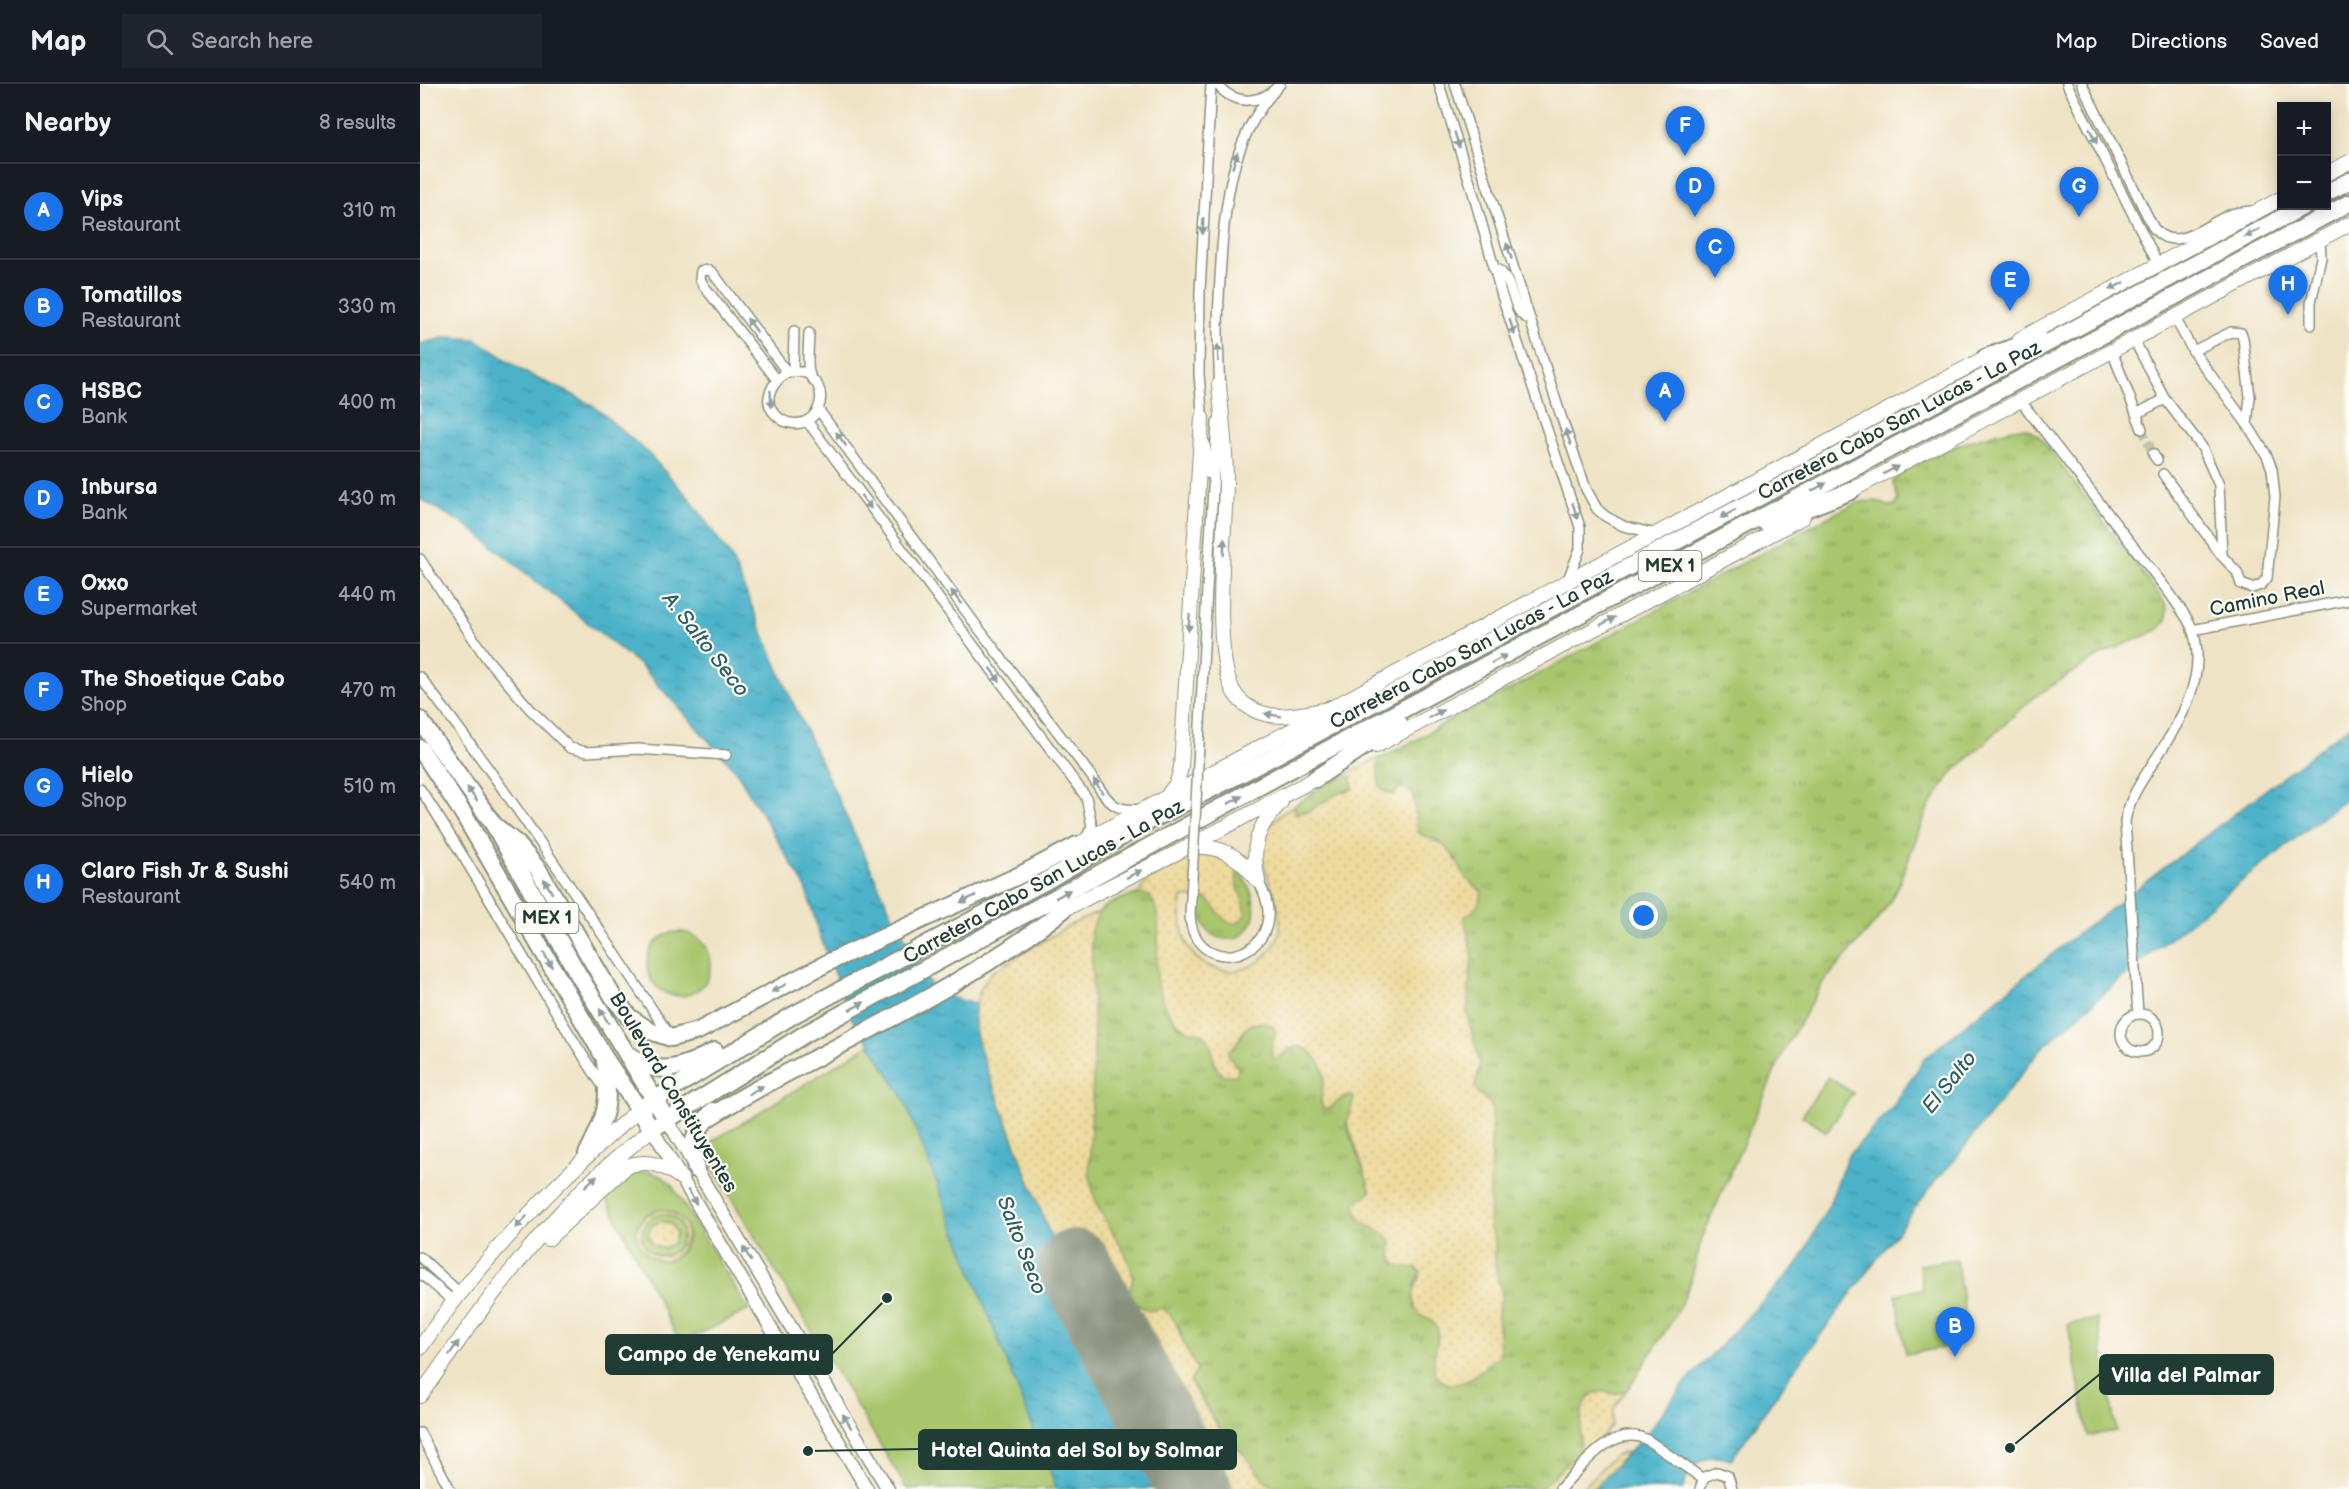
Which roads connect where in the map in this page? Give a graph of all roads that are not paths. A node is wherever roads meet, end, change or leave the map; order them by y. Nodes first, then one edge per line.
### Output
1 (1211, 84) edge
2 (1216, 84) edge
3 (1439, 84) edge
4 (1455, 84) edge
5 (2067, 84) edge
6 (2082, 84) edge
7 (1277, 87) edge
8 (2349, 162) edge
9 (2331, 171) edge
10 (2349, 181) edge
11 (2331, 190) edge
12 (2277, 201) edge
13 (2349, 204) edge
14 (2261, 209) junction
15 (2296, 210) edge
16 (2349, 215) edge
17 (2349, 224) edge
18 (2320, 239) junction
19 (2281, 240) junction
20 (1493, 267) junction
21 (2150, 268) junction
22 (2120, 304) junction
23 (2175, 318) junction
24 (1531, 320) junction
25 (2311, 325) dead end
26 (794, 330) dead end
27 (809, 333) dead end
28 (2134, 340) junction
29 (2112, 351) junction
30 (2193, 351) junction
31 (1985, 358) junction
32 (790, 371) junction
33 (809, 375) junction
34 (777, 380) junction
35 (1219, 385) junction
36 (2165, 399) junction
37 (2020, 400) junction
38 (818, 409) junction
39 (2136, 414) junction
40 (1202, 418) junction
41 (807, 421) junction
42 (2247, 424) junction
43 (2142, 429) tunnel mouth
44 (866, 473) junction
45 (2163, 474) dead end
46 (852, 484) junction
47 (1851, 491) junction
48 (1212, 496) junction
49 (1656, 534) junction
50 (1691, 555) junction
51 (2222, 556) junction
52 (420, 559) edge
53 (1567, 582) junction
54 (2349, 600) edge
55 (976, 625) junction
56 (2192, 630) junction
57 (963, 633) junction
58 (1477, 671) junction
59 (420, 677) edge
60 (1330, 709) junction
61 (420, 720) edge
62 (420, 748) edge
63 (726, 756) dead end
64 (1256, 766) junction
65 (1315, 779) junction
66 (420, 789) edge
67 (1293, 790) junction
68 (1162, 800) junction
69 (1146, 808) junction
70 (494, 825) junction
71 (1080, 843) junction
72 (1182, 850) junction
73 (1257, 881) junction
74 (1044, 882) junction
75 (1063, 910) junction
76 (997, 930) junction
77 (2138, 1014) junction
78 (777, 1025) junction
79 (671, 1038) junction
80 (623, 1046) junction
81 (777, 1050) junction
82 (604, 1057) junction
83 (608, 1093) junction
84 (647, 1105) junction
85 (667, 1120) junction
86 (705, 1120) junction
87 (651, 1129) junction
88 (587, 1154) junction
89 (696, 1169) junction
90 (681, 1178) junction
91 (420, 1257) edge
92 (420, 1274) edge
93 (457, 1297) junction
94 (477, 1315) junction
95 (420, 1348) edge
96 (420, 1396) edge
97 (420, 1433) edge
98 (1703, 1479) junction
99 (450, 1489) edge
100 (867, 1489) edge
101 (888, 1489) edge
102 (1560, 1489) edge
103 (1700, 1489) edge
104 (1732, 1489) edge

1 -> 40 street
2 - 7 street
3 -> 20 street
24 -> 4 street
5 -> 21 street
6 - 14 street
35 -> 7 street
8 - 9 main road
10 - 11 highway
12 - 14 main road
13 - 19 highway, Carretera Cabo San Lucas - La Paz / MEX 1
14 - 21 main road
15 -> 22 highway, Carretera Cabo San Lucas - La Paz / MEX 1
16 - 19 highway
17 - 18 main road
18 - 23 main road
18 - 25 street
50 -> 19 highway, Carretera Cabo San Lucas - La Paz / MEX 1
20 - 24 street
20 -> 53 street
21 -> 31 main road
22 - 31 highway
22 -> 64 highway, Carretera Cabo San Lucas - La Paz / MEX 1
23 - 28 main road
23 - 30 street
49 -> 24 street
26 - 32 street
27 - 33 street
28 - 29 main road
28 - 36 street
29 - 37 main road
29 - 39 street
30 - 42 street
30 - 42 street
31 - 49 main road
32 - 33 street
32 - 34 street
32 -> 34 street
33 - 38 street
34 -> 41 street
35 - 48 street
60 -> 35 main road
36 - 39 street
36 - 51 street
47 -> 37 main road
37 - 56 street
38 - 41 street
44 -> 38 street
39 - 43 street
40 - 48 street
40 -> 68 main road
41 - 46 street
42 - 51 street
44 - 46 street
55 -> 44 street
45 - 51 street
46 -> 57 street
47 - 50 highway
65 -> 47 main road
48 - 73 street, bridge
49 - 53 main road
58 -> 50 highway, Carretera Cabo San Lucas - La Paz / MEX 1
52 - 63 street
53 - 60 main road
54 - 56 street, Camino Real
55 - 57 street
69 -> 55 street
56 - 77 street
57 -> 71 street
58 - 65 highway
76 -> 58 highway, Carretera Cabo San Lucas - La Paz / MEX 1
59 - 79 street
60 - 64 highway
60 - 68 main road
70 -> 61 highway, Boulevard Constituyentes / MEX 1
62 -> 82 highway, Boulevard Constituyentes / MEX 1
64 - 74 highway, Carretera Cabo San Lucas - La Paz / MEX 1
65 - 67 main road
66 - 83 street
67 - 72 main road
67 - 73 main road
68 - 69 main road
69 - 71 main road
79 -> 70 highway
80 -> 70 highway, Boulevard Constituyentes / MEX 1
71 - 74 highway
71 -> 79 highway
72 - 73 main road
75 -> 72 main road
74 - 78 highway, Carretera Cabo San Lucas - La Paz / MEX 1
75 - 76 highway
86 -> 75 highway
81 -> 76 highway, Carretera Cabo San Lucas - La Paz / MEX 1
77 - 77 street
78 - 80 highway, MEX 1
78 - 84 highway, Carretera Cabo San Lucas - La Paz / MEX 1
80 - 84 highway, Boulevard Constituyentes / MEX 1
81 - 85 highway, Carretera Cabo San Lucas - La Paz / MEX 1
81 - 86 highway
82 - 83 highway
82 - 84 highway, Boulevard Constituyentes / MEX 1
83 - 88 highway
84 - 85 highway, Boulevard Constituyentes / MEX 1
84 - 87 highway, Boulevard Constituyentes / MEX 1
84 - 88 main road
85 - 87 highway, Carretera Cabo San Lucas - La Paz / MEX 1
85 - 89 street, Boulevard Constituyentes
86 - 89 highway
87 - 90 street, Boulevard Constituyentes
94 -> 87 main road
88 -> 93 main road
101 -> 89 street, Boulevard Constituyentes
90 - 94 main road
90 -> 100 street, Boulevard Constituyentes
91 - 93 street
92 - 93 street
93 - 95 main road
96 -> 94 main road
97 - 99 street
98 - 102 street
98 - 103 street
98 - 104 street

